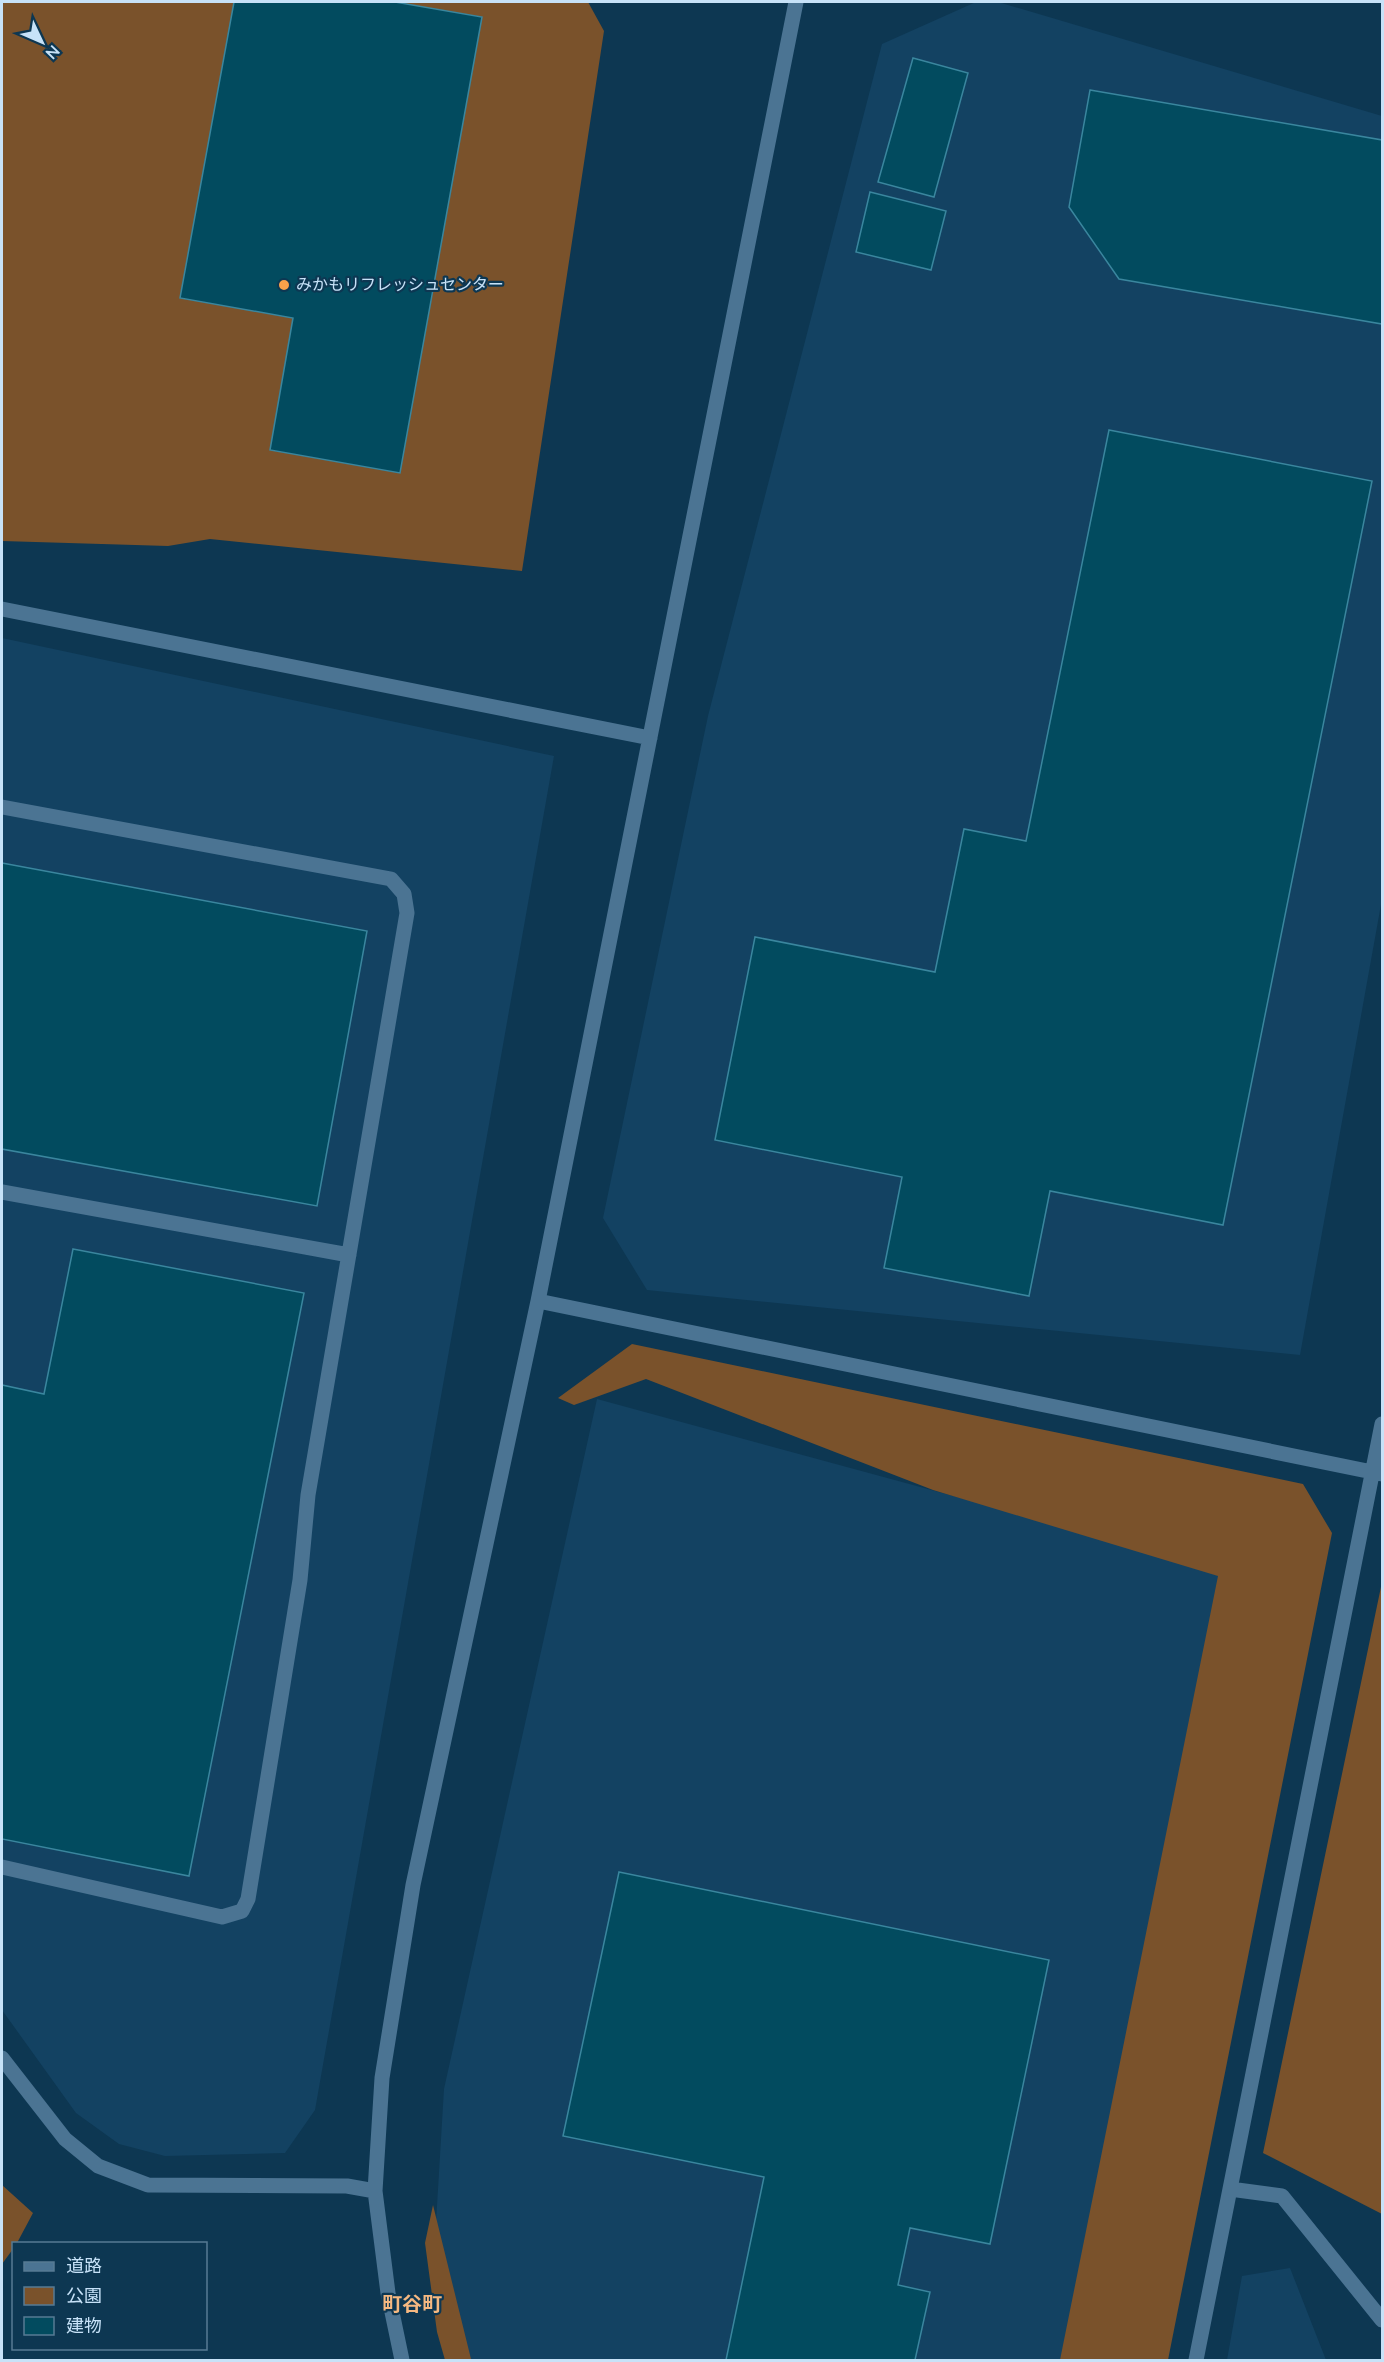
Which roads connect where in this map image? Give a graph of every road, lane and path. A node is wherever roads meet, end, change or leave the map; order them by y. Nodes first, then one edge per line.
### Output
1 (796, 2) edge
2 (2, 609) edge
3 (650, 738) junction
4 (2, 807) edge
5 (2, 1192) edge
6 (349, 1255) junction
7 (538, 1301) junction
8 (1383, 1424) edge
9 (1377, 1473) edge
10 (2, 1867) edge
11 (2, 2058) edge
12 (1230, 2189) junction
13 (375, 2191) junction
14 (1383, 2320) edge
15 (402, 2361) edge
16 (1196, 2361) edge

1 - 3 street
2 - 3 street
3 - 7 street
4 - 6 street
5 - 6 street
6 - 10 street
7 - 9 street
7 - 13 street
8 - 9 street
9 - 12 street
11 - 13 street
12 - 14 street
12 - 16 street
13 - 15 street

